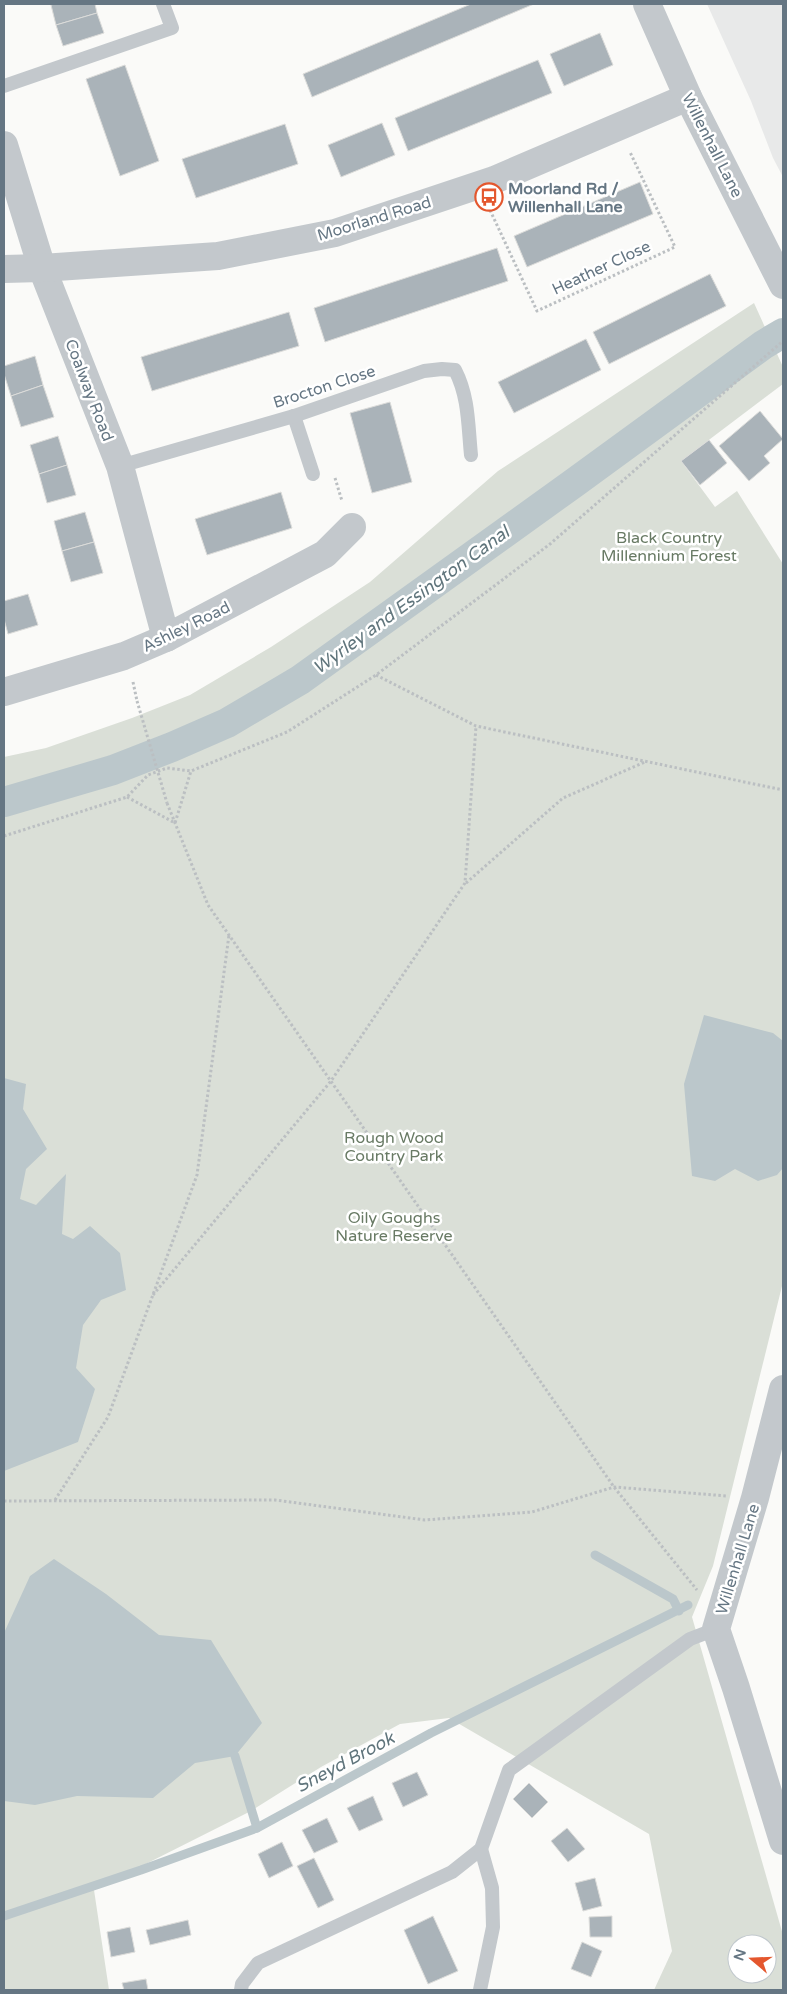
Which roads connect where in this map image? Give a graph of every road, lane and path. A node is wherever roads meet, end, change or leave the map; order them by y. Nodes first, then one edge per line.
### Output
1 (164, 4) edge
2 (647, 4) edge
3 (4, 86) edge
4 (688, 97) junction
5 (618, 127) junction
6 (4, 145) edge
7 (478, 186) junction
8 (42, 268) junction
9 (4, 269) edge
10 (781, 280) edge
11 (783, 340) edge
12 (294, 416) junction
13 (471, 456) dead end
14 (120, 466) junction
15 (312, 474) joint
16 (352, 527) joint
17 (166, 638) junction
18 (376, 675) junction
19 (4, 692) edge
20 (137, 700) dead end
21 (476, 726) junction
22 (646, 762) junction
23 (191, 771) junction
24 (783, 790) edge
25 (127, 797) junction
26 (175, 823) junction
27 (4, 836) edge
28 (466, 883) junction
29 (229, 935) junction
30 (331, 1081) junction
31 (153, 1295) junction
32 (783, 1389) edge
33 (779, 1418) edge
34 (614, 1487) junction
35 (755, 1498) junction
36 (4, 1501) edge
37 (54, 1501) junction
38 (718, 1623) junction
39 (783, 1841) edge
40 (481, 1849) junction
41 (241, 1990) edge
42 (480, 1990) edge

1 - 3 lane
2 - 4 street, Willenhall Lane
4 - 5 street, Moorland Road
4 - 10 street, Willenhall Lane
5 - 7 street, Moorland Road
5 - 7 path, Heather Close
6 - 8 street, Coalway Road
7 - 8 street, Moorland Road
8 - 9 street, Moorland Road
8 - 14 street, Coalway Road
11 - 18 path
12 - 13 lane, Brocton Close
12 - 14 lane, Brocton Close
12 - 15 lane
14 - 17 street, Coalway Road
15 - 16 path
16 - 17 street, Ashley Road
17 - 19 street, Ashley Road
18 - 21 path
18 - 23 path
20 - 26 path, bridge
21 - 22 path
21 - 28 path
22 - 24 path
22 - 28 path
23 - 25 path
23 - 26 path
25 - 26 path
25 - 27 path
26 - 29 path
28 - 30 path
29 - 30 path
29 - 31 path
30 - 31 path
30 - 34 path
31 - 37 path
32 - 33 street, Willenhall Lane
33 - 35 street, Willenhall Lane
34 - 35 path
34 - 37 path
34 - 38 path
35 - 38 street, Willenhall Lane
36 - 37 path
38 - 39 street, Willenhall Lane
38 - 40 lane
40 - 41 lane
40 - 42 lane

